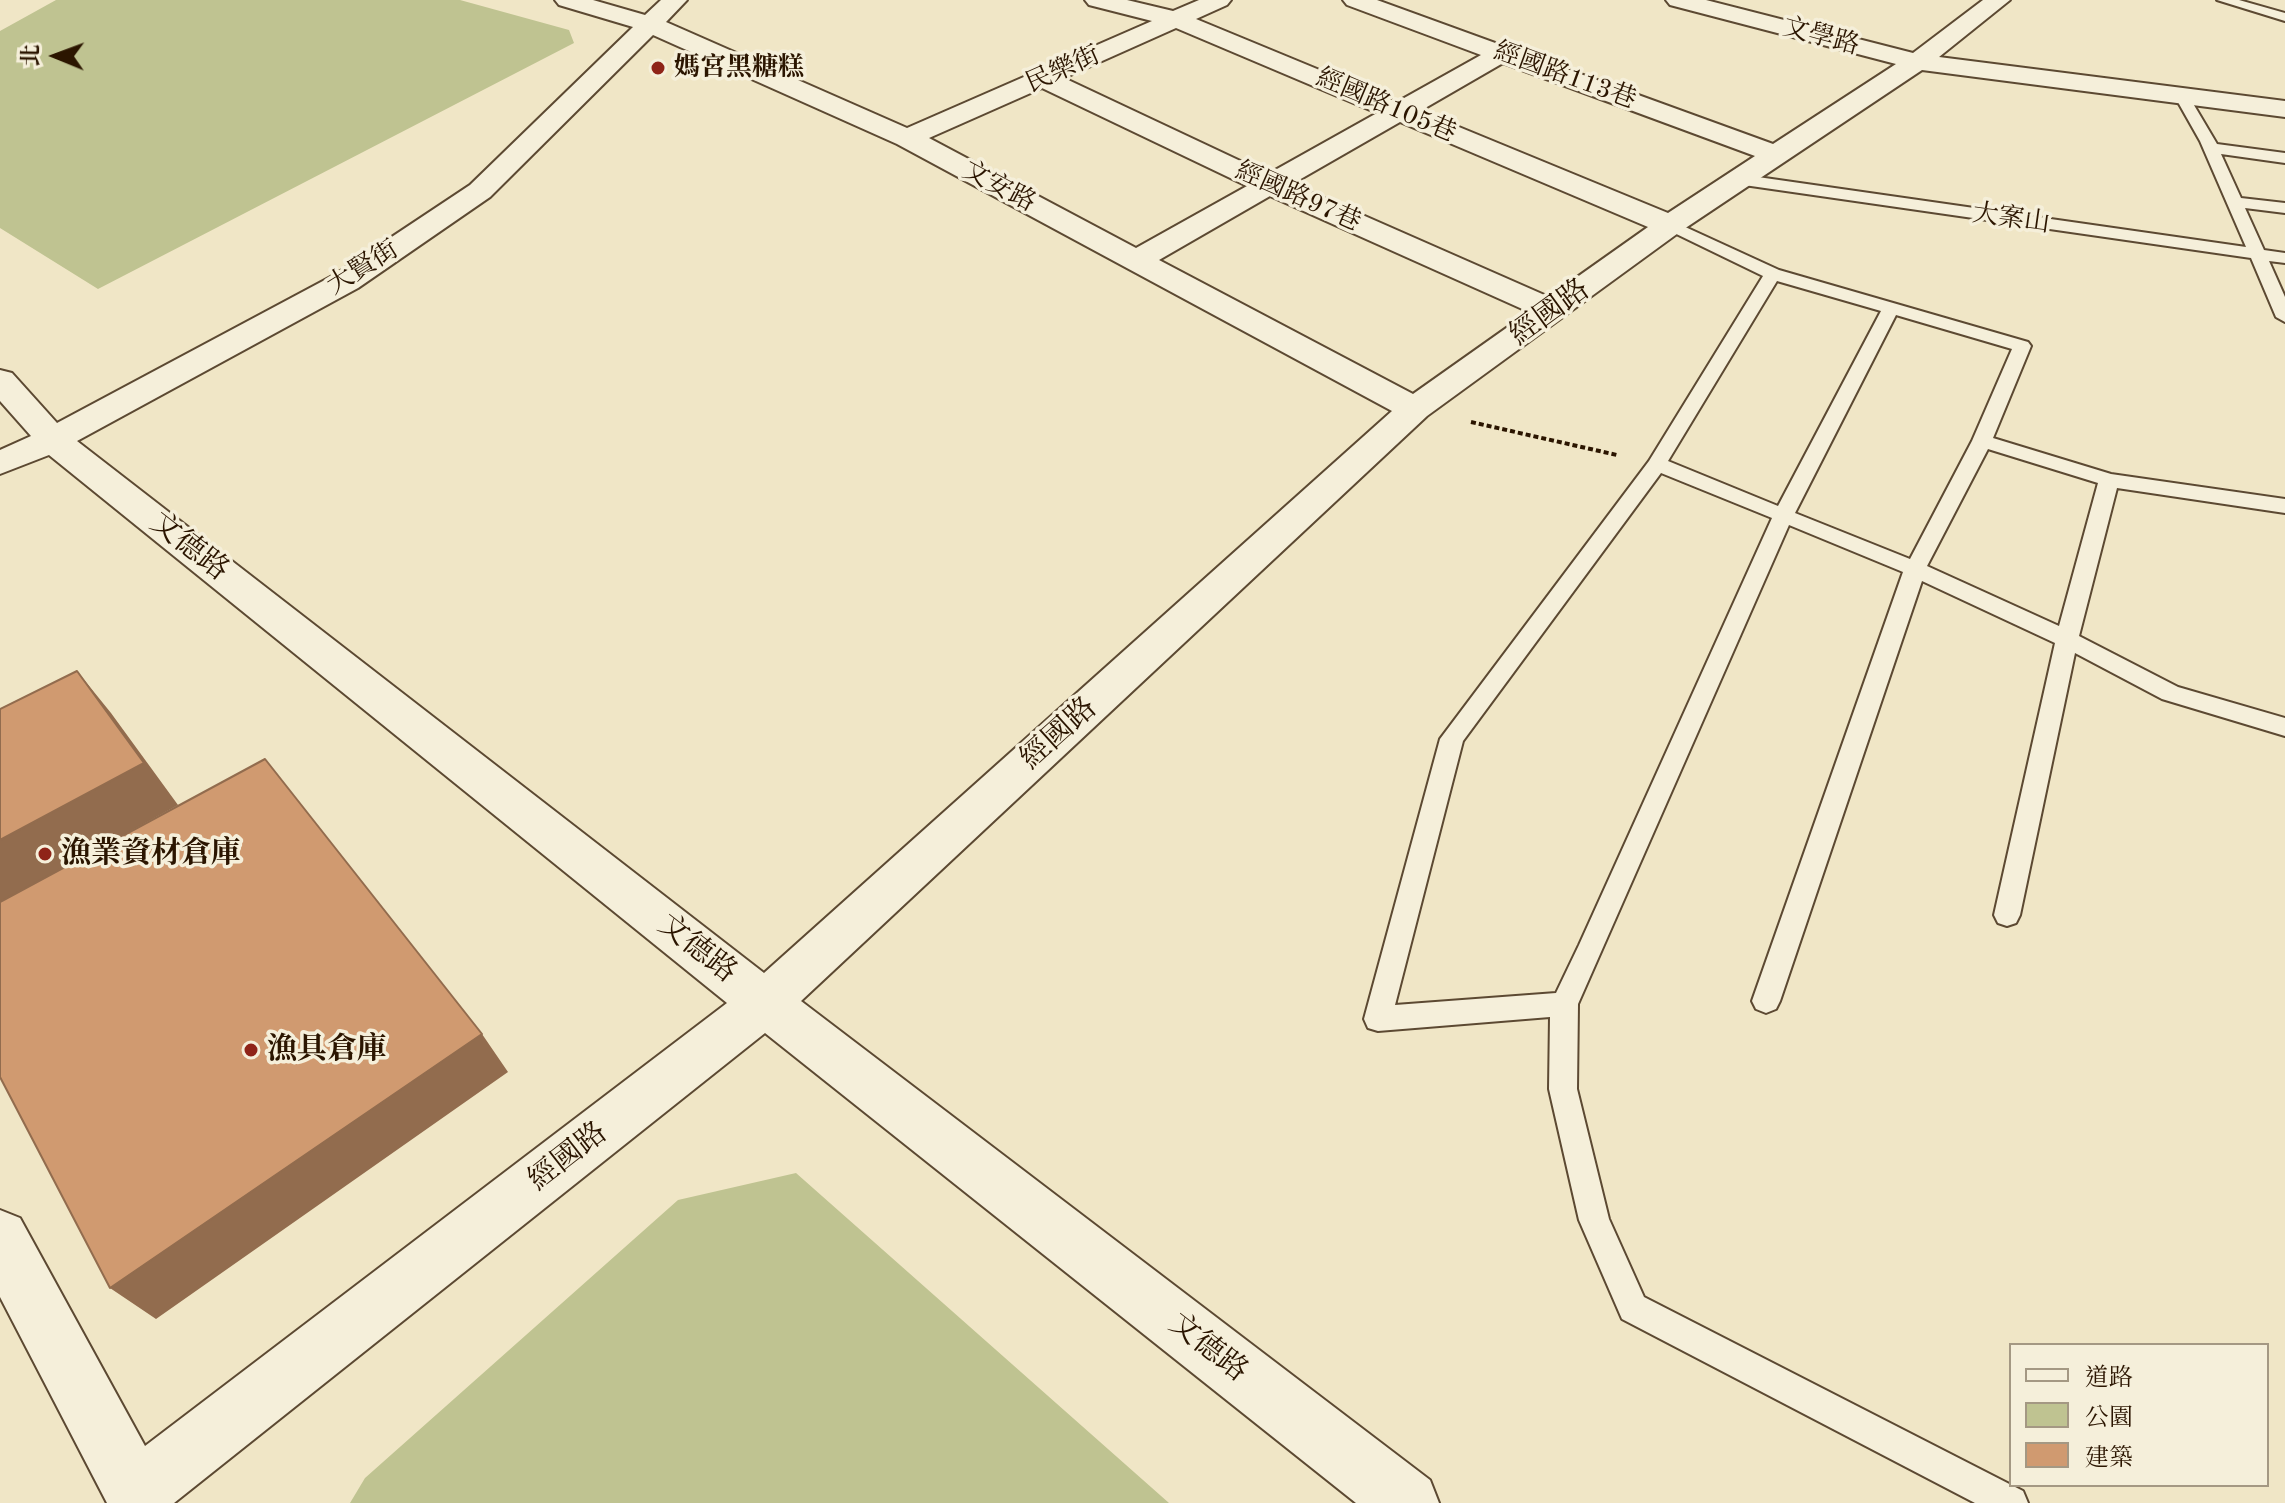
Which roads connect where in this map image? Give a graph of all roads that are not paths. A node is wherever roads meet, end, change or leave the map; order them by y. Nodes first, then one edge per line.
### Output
1 (567, 0) edge
2 (675, 0) edge
3 (1097, 0) edge
4 (1219, 0) edge
5 (1355, 0) edge
6 (1678, 0) edge
7 (1998, 0) edge
8 (2224, 0) edge
9 (2285, 17) edge
10 (1175, 19) junction
11 (649, 24) junction
12 (1503, 53) junction
13 (1917, 62) junction
14 (1044, 79) junction
15 (2181, 95) junction
16 (2285, 109) edge
17 (1399, 111) junction
18 (907, 138) junction
19 (2211, 148) junction
20 (1774, 154) junction
21 (2285, 158) edge
22 (1737, 179) junction
23 (1271, 186) junction
24 (2234, 202) junction
25 (2285, 208) edge
26 (1670, 225) junction
27 (2258, 254) junction
28 (2285, 258) edge
29 (1137, 260) junction
30 (1773, 274) junction
31 (1890, 310) junction
32 (1554, 311) junction
33 (2284, 313) edge
34 (0, 380) edge
35 (1415, 409) junction
36 (53, 440) junction
37 (1982, 441) junction
38 (0, 463) edge
39 (1657, 464) junction
40 (2109, 480) junction
41 (2285, 506) edge
42 (1783, 516) junction
43 (1915, 569) junction
44 (2067, 639) junction
45 (2285, 727) edge
46 (2007, 915) dead end
47 (1766, 1001) dead end
48 (765, 1003) junction
49 (1564, 1004) junction
50 (0, 1238) edge
51 (139, 1498) edge
52 (1407, 1503) edge
53 (2011, 1503) edge

1 - 11 street, 文安路
2 - 11 street, 大賢街
3 - 10 street, 經國路105巷
4 - 10 street, 民樂街
5 - 12 street, 經國路113巷
6 - 13 street, 文學路
7 - 13 street, 經國路
8 - 9 lane
10 - 14 street, 民樂街
10 - 17 street, 經國路105巷
11 - 18 street, 文安路
11 - 36 street, 大賢街
12 - 17 street
12 - 20 street, 經國路113巷
13 - 15 street
13 - 20 street, 經國路
14 - 18 street, 民樂街
14 - 23 street, 經國路97巷
15 - 16 street
15 - 19 lane
17 - 23 street
17 - 26 street, 經國路105巷
18 - 29 street, 文安路
19 - 21 lane
19 - 24 lane
20 - 22 street, 經國路
22 - 26 street, 經國路
22 - 27 lane, 大案山
23 - 29 street
23 - 32 street, 經國路97巷
24 - 25 lane
24 - 27 lane
26 - 30 lane
26 - 32 street, 經國路
27 - 28 lane, 大案山
27 - 33 lane
29 - 35 street, 文安路
30 - 31 lane
30 - 39 lane
31 - 37 lane
31 - 42 lane
32 - 35 street, 經國路
34 - 36 street, 文德路
35 - 48 street, 經國路
36 - 38 street, 大賢街
36 - 48 street, 文德路
37 - 40 lane
37 - 43 lane
39 - 42 lane
39 - 49 lane
40 - 41 lane
40 - 44 lane
42 - 43 lane
42 - 49 lane
43 - 44 lane
43 - 47 lane
44 - 45 lane
44 - 46 lane
48 - 51 street, 經國路
48 - 52 street, 文德路
49 - 53 lane
50 - 51 street

